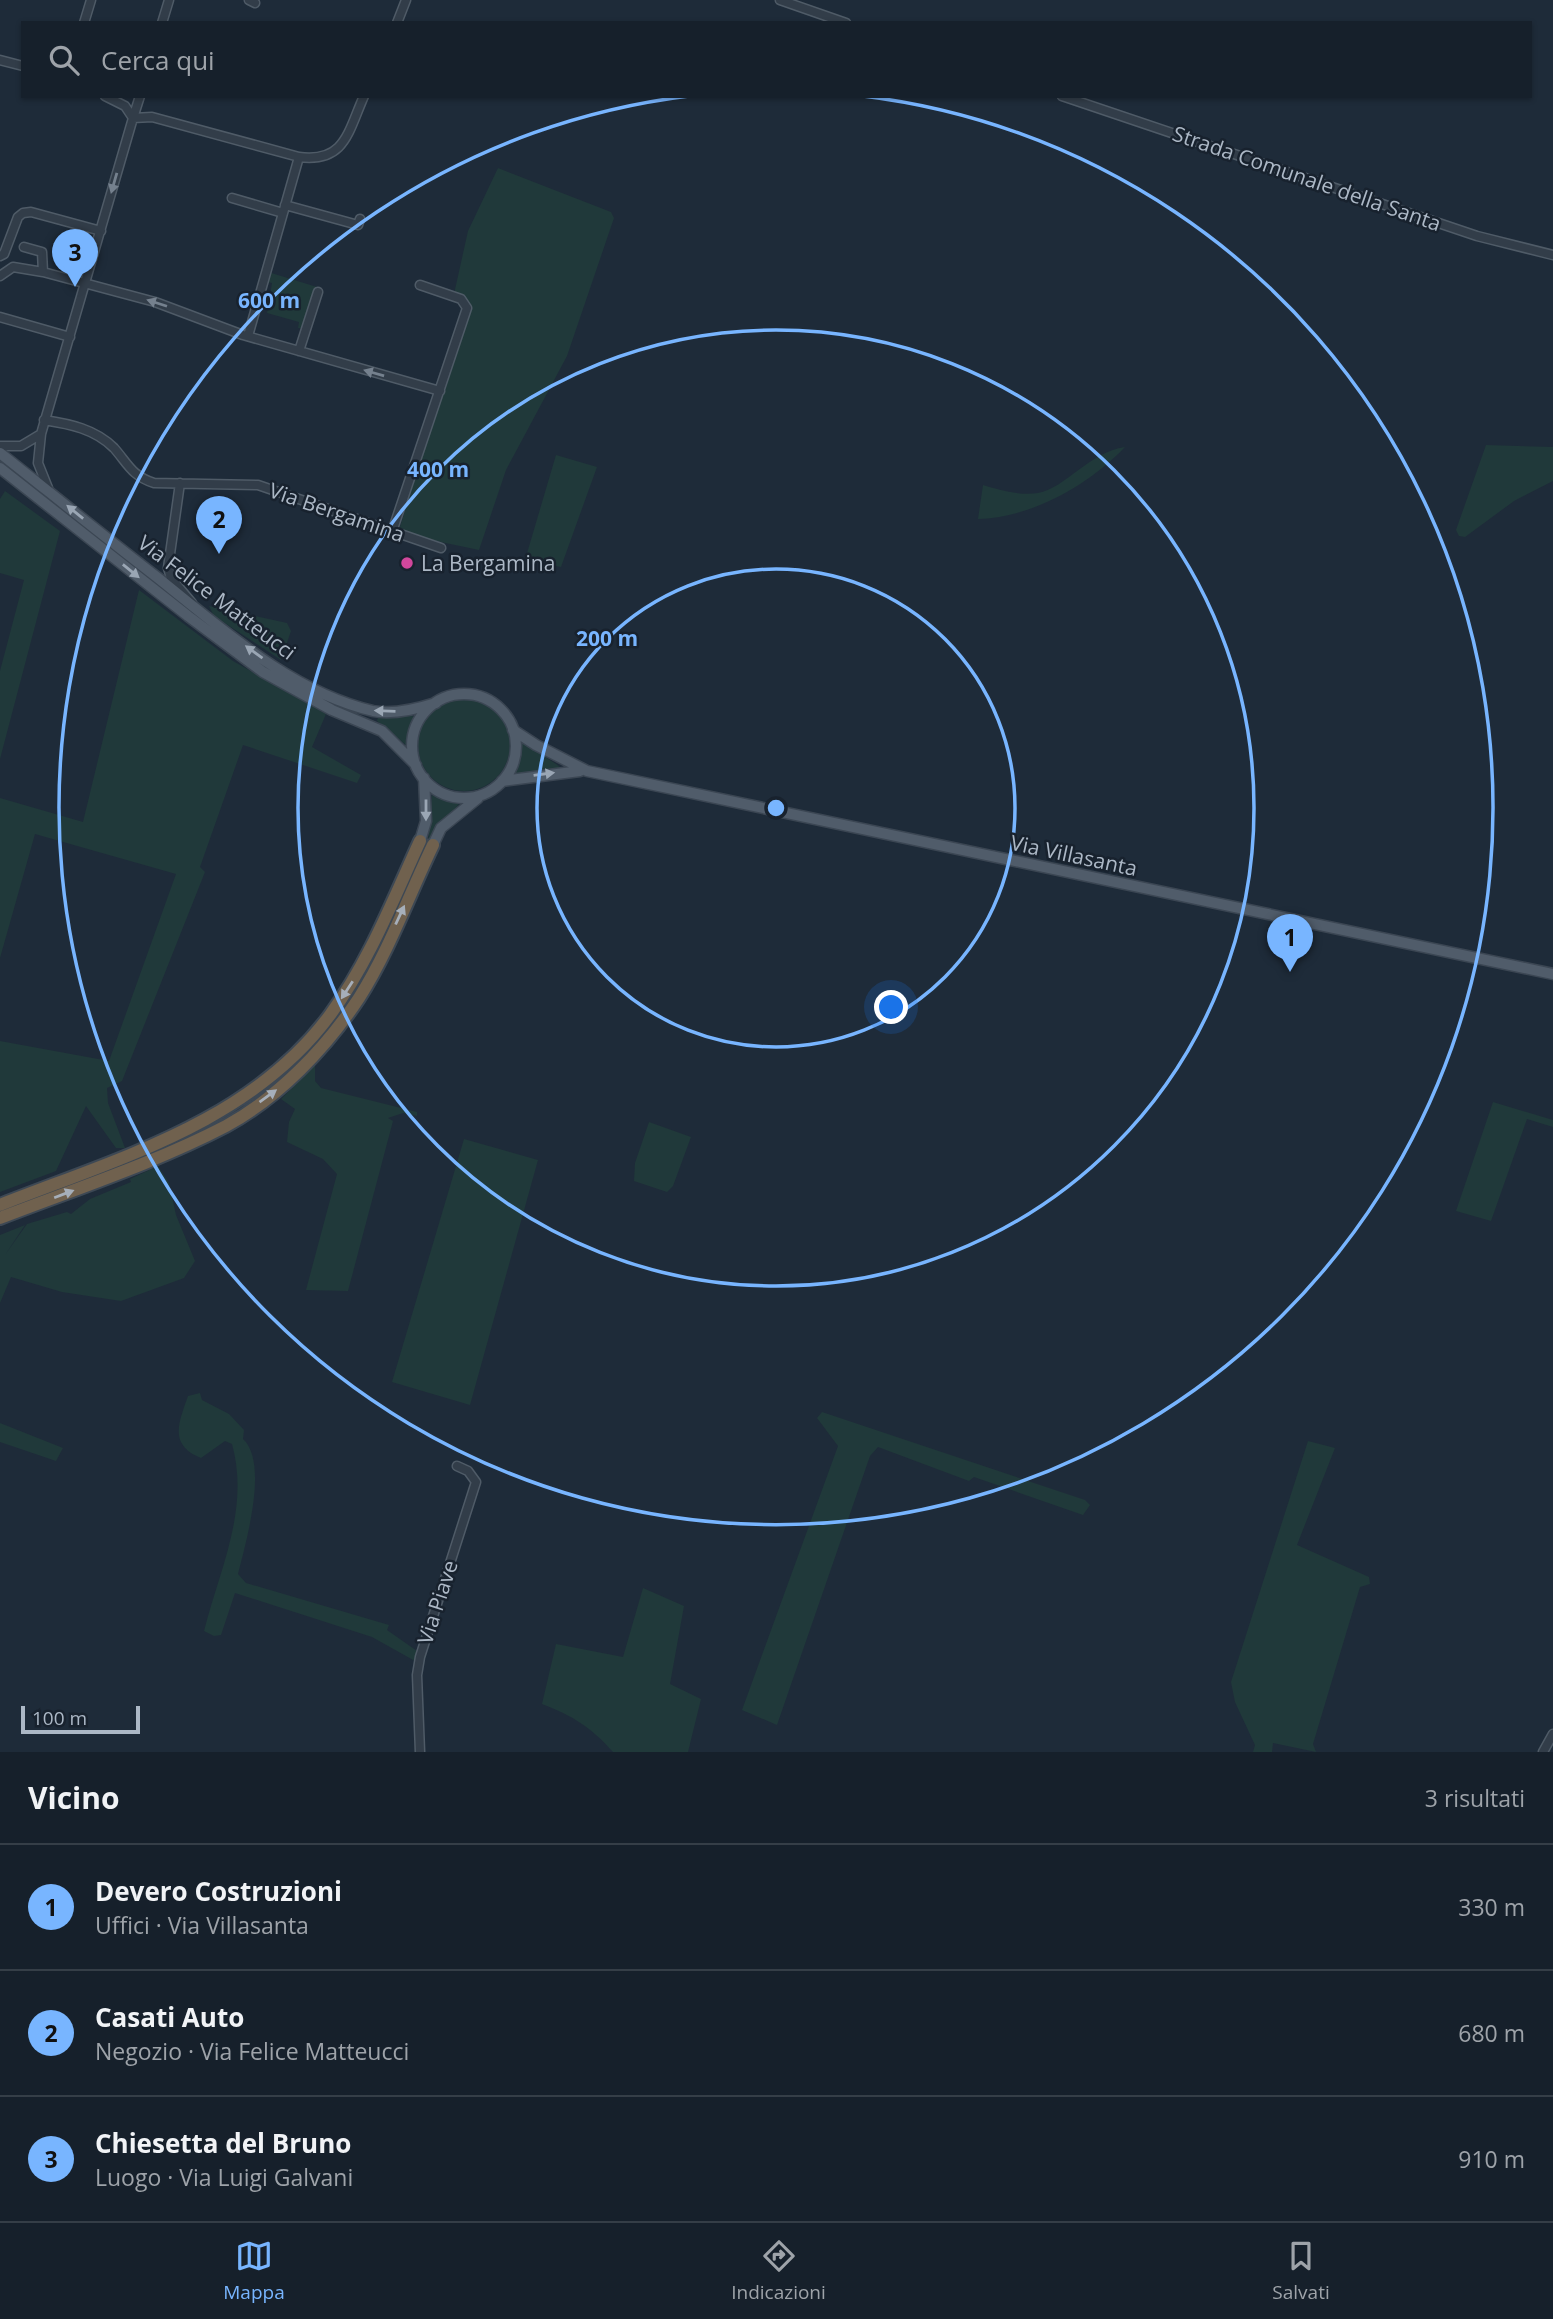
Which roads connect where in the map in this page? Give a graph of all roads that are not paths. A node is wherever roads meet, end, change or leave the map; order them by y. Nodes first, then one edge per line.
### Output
1 (91, 0) edge
2 (169, 0) edge
3 (406, 0) edge
4 (780, 0) edge
5 (85, 21) edge
6 (163, 21) edge
7 (398, 21) edge
8 (840, 21) edge
9 (0, 60) edge
10 (21, 65) edge
11 (108, 98) edge
12 (139, 98) edge
13 (363, 98) edge
14 (1068, 98) edge
15 (133, 118) junction
16 (299, 157) junction
17 (232, 198) dead end
18 (284, 209) junction
19 (360, 219) dead end
20 (101, 231) junction
21 (24, 247) dead end
22 (1553, 255) edge
23 (0, 256) edge
24 (43, 272) junction
25 (0, 276) edge
26 (88, 282) junction
27 (420, 285) dead end
28 (318, 292) dead end
29 (0, 317) edge
30 (248, 336) junction
31 (70, 337) junction
32 (299, 351) junction
33 (440, 391) junction
34 (44, 420) junction
35 (41, 433) junction
36 (0, 446) edge
37 (0, 453) edge
38 (0, 468) edge
39 (180, 482) junction
40 (50, 493) junction
41 (392, 532) junction
42 (441, 548) dead end
43 (195, 608) junction
44 (436, 703) junction
45 (513, 730) junction
46 (416, 765) junction
47 (587, 771) junction
48 (424, 778) junction
49 (502, 781) junction
50 (487, 792) junction
51 (426, 843) junction
52 (1553, 974) edge
53 (0, 1205) edge
54 (0, 1218) edge
55 (457, 1465) dead end
56 (1553, 1734) edge
57 (420, 1752) edge
58 (1543, 1752) edge

1 - 5 street
2 - 6 street
3 - 7 street
4 - 8 street
9 - 10 street
11 - 15 street
12 - 15 street
13 - 16 street
14 - 22 street, Strada Comunale della Santa
15 - 16 street
15 -> 20 street
16 - 18 street
17 - 18 street
18 - 19 street
18 - 30 street
20 - 23 street
20 - 26 street
21 - 24 street
24 - 25 street
24 - 26 street
30 -> 26 street
26 - 31 street
27 - 33 street
28 - 32 street
29 - 31 street
30 - 32 street
31 - 34 street
33 -> 32 street
33 - 41 street
34 - 35 street
34 - 39 street, Via Bergamina
35 - 36 street
35 - 40 street
37 - 40 main road, Via Felice Matteucci
38 -> 46 main road, Via Felice Matteucci
39 - 41 street, Via Bergamina
39 - 43 street
43 -> 40 main road, Via Felice Matteucci
41 - 42 street, Via Bergamina
44 -> 43 main road, Via Felice Matteucci
44 - 45 main road
44 - 46 main road
45 - 47 main road
45 - 49 main road
46 - 48 main road
49 -> 47 main road
47 - 52 main road, Via Villasanta
48 - 50 main road
48 -> 51 main road
49 - 50 main road
50 - 51 main road
51 -> 53 highway
54 -> 51 highway
55 - 57 street, Via Piave
56 - 58 street

